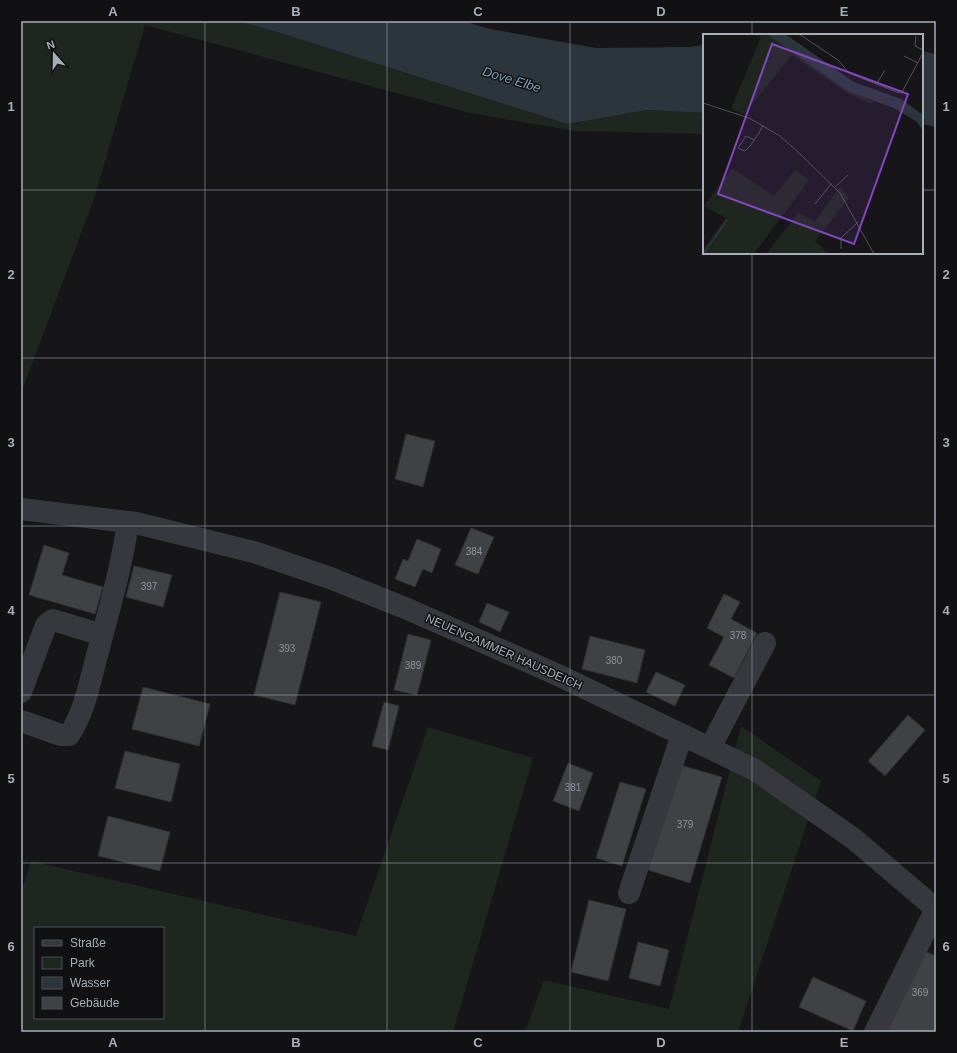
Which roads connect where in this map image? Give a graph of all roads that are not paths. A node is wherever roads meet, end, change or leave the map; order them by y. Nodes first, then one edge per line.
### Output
1 (21, 509) edge
2 (128, 522) junction
3 (102, 635) junction
4 (765, 643) dead end
5 (21, 692) edge
6 (21, 721) edge
7 (682, 735) junction
8 (710, 748) junction
9 (629, 893) dead end
10 (936, 909) edge
11 (875, 1032) edge

1 - 2 street, NEUENGAMMER HAUSDEICH
2 - 3 street
2 - 7 street, NEUENGAMMER HAUSDEICH
3 - 5 street
3 - 6 street
4 - 8 street
7 - 8 street, NEUENGAMMER HAUSDEICH
7 - 9 street
8 - 10 street, NEUENGAMMER HAUSDEICH
10 - 11 street

